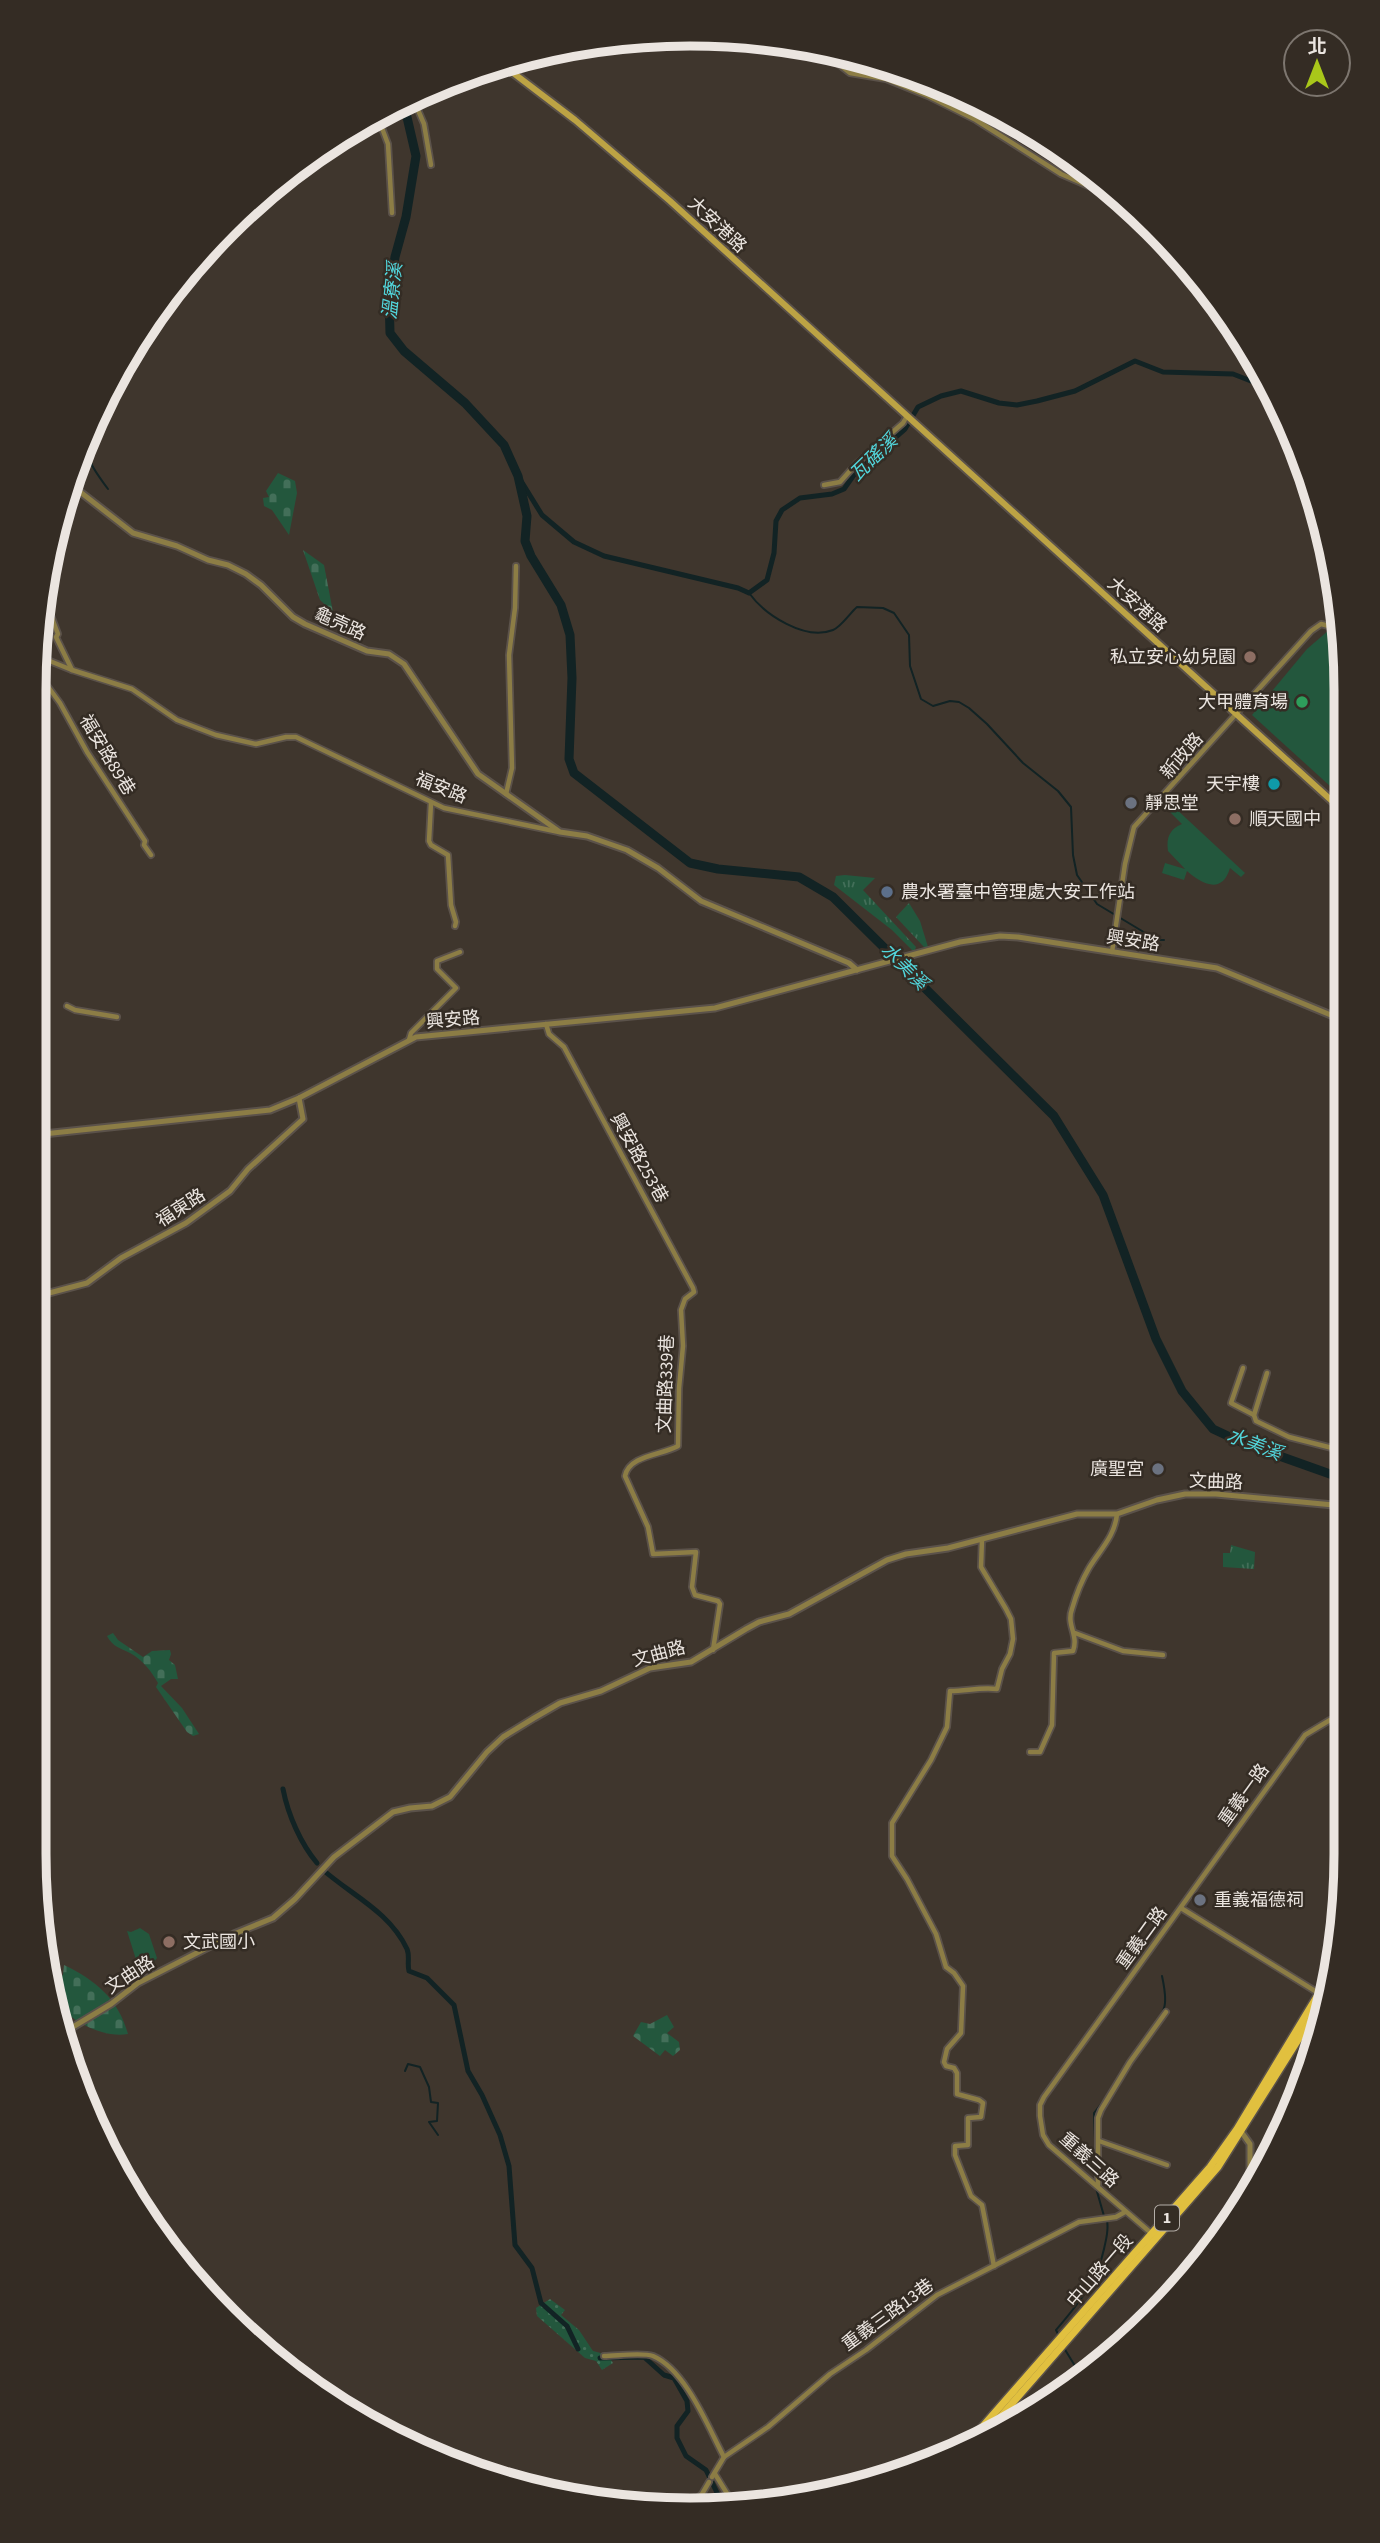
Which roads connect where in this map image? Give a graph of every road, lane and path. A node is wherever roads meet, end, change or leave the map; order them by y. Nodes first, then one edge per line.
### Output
1 (836, 62) edge
2 (511, 71) edge
3 (417, 107) edge
4 (381, 125) edge
5 (431, 165) dead end
6 (1094, 188) edge
7 (392, 213) dead end
8 (910, 419) junction
9 (824, 485) dead end
10 (78, 489) edge
11 (516, 566) dead end
12 (50, 614) edge
13 (1331, 626) edge
14 (47, 660) edge
15 (72, 670) junction
16 (46, 685) edge
17 (1237, 713) junction
18 (506, 794) junction
19 (431, 803) junction
20 (1334, 803) edge
21 (560, 832) junction
22 (151, 855) dead end
23 (455, 926) dead end
24 (460, 951) dead end
25 (1112, 952) junction
26 (836, 957) junction
27 (857, 970) junction
28 (847, 972) junction
29 (67, 1006) dead end
30 (1334, 1016) edge
31 (117, 1017) dead end
32 (547, 1024) junction
33 (409, 1040) junction
34 (299, 1098) junction
35 (46, 1133) edge
36 (46, 1294) edge
37 (682, 1306) joint
38 (1243, 1368) dead end
39 (1267, 1373) dead end
40 (1254, 1415) junction
41 (1334, 1448) edge
42 (1334, 1505) edge
43 (1117, 1514) junction
44 (982, 1539) junction
45 (1075, 1633) junction
46 (713, 1651) junction
47 (1163, 1655) dead end
48 (1334, 1720) edge
49 (1030, 1752) dead end
50 (1181, 1908) junction
51 (1319, 1993) edge
52 (1315, 2010) edge
53 (1166, 2012) dead end
54 (70, 2029) edge
55 (1051, 2087) joint
56 (1240, 2130) junction
57 (1099, 2141) junction
58 (1167, 2165) dead end
59 (1250, 2171) edge
60 (1098, 2186) junction
61 (1125, 2212) junction
62 (1155, 2236) junction
63 (994, 2266) junction
64 (604, 2356) dead end
65 (999, 2418) edge
66 (983, 2427) edge
67 (724, 2457) junction
68 (712, 2478) junction
69 (727, 2496) edge
70 (698, 2498) edge

1 - 6 street
2 - 8 main road, 大安港路
3 - 5 street
4 - 7 street
8 - 9 street
8 - 17 main road, 大安港路
10 - 18 street, 龜壳路
11 - 18 street
12 - 15 street
13 - 17 street, 新政路
14 - 15 street, 福安路
15 - 19 street, 福安路
16 - 22 street, 福安路89巷
17 - 20 main road, 大安港路
17 - 25 street, 新政路
18 - 21 street, 龜壳路
19 - 21 street, 福安路
19 - 23 street
21 - 26 street, 福安路
24 - 33 street
25 - 27 street, 興安路
25 - 30 street, 興安路
26 - 27 street, 福安路
26 - 28 street
27 - 28 street, 興安路
28 - 32 street, 興安路
29 - 31 street
32 - 33 street, 興安路
32 - 37 street, 興安路253巷
33 - 34 street, 興安路
34 - 35 street, 興安路
34 - 36 street, 福東路
37 - 46 street, 文曲路339巷
38 - 40 street
39 - 40 street
40 - 41 street
42 - 43 street, 文曲路
43 - 44 street, 文曲路
43 - 45 street
44 - 46 street, 文曲路
44 - 63 street
45 - 47 street
45 - 49 street
46 - 54 street, 文曲路
48 - 50 street, 重義一路
50 - 51 street, 重義二路
50 - 55 street, 重義二路
52 - 56 main road, 中山路一段 / 1
53 - 57 street
55 - 60 street, 重義三路
56 - 59 street
56 - 62 main road, 中山路一段 / 1
57 - 58 street
57 - 60 street
60 - 61 street, 重義三路
61 - 62 street, 重義三路
61 - 63 street, 重義三路13巷
62 - 65 main road, 中山路一段 / 1
62 - 66 main road, 中山路一段 / 1
63 - 67 street, 重義三路13巷
64 - 67 street
67 - 68 street
68 - 69 street
68 - 70 street

